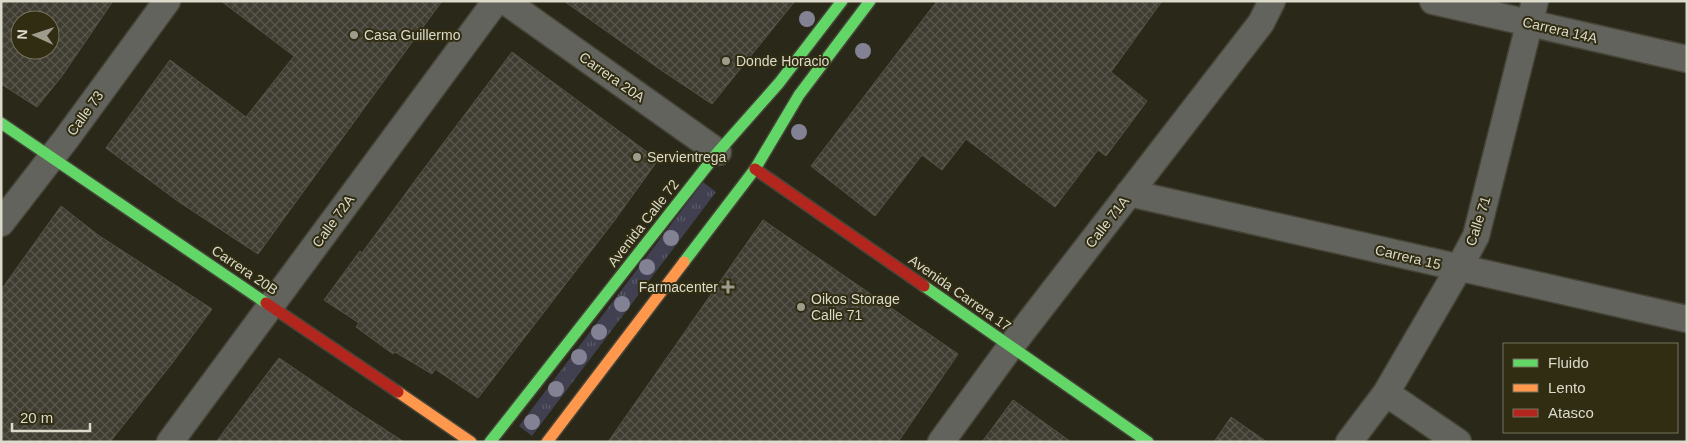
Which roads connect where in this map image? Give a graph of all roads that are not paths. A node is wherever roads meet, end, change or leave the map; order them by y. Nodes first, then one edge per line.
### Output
1 (167, 1) edge
2 (496, 1) edge
3 (505, 1) edge
4 (827, 1) edge
5 (842, 1) edge
6 (870, 1) edge
7 (1272, 1) edge
8 (1434, 1) edge
9 (1533, 12) edge
10 (1687, 59) edge
11 (799, 116) dead end
12 (1, 123) edge
13 (718, 152) junction
14 (52, 158) junction
15 (755, 169) junction
16 (1129, 193) junction
17 (1, 223) edge
18 (1459, 268) junction
19 (271, 306) junction
20 (1687, 319) edge
21 (1011, 346) junction
22 (1386, 393) junction
23 (170, 442) edge
24 (471, 442) edge
25 (490, 442) edge
26 (547, 442) edge
27 (940, 442) edge
28 (1148, 442) edge
29 (1349, 442) edge
30 (1458, 442) edge

1 - 14 street, Calle 73
2 - 19 street, Calle 72A
3 - 13 street, Carrera 20A
4 - 13 main road
5 - 13 main road, Avenida Calle 72
6 - 15 main road
7 - 16 street, Calle 71A
8 - 9 street, Carrera 14A
9 - 10 street, Carrera 14A
9 - 18 street, Calle 71
11 - 15 main road
12 - 14 main road, Carrera 20B
13 - 25 main road, Avenida Calle 72
14 - 17 street, Calle 73
14 - 19 main road, Carrera 20B
15 - 21 main road, Avenida Carrera 17
15 - 26 main road
16 - 18 street, Carrera 15
16 - 21 street, Calle 71A
18 - 20 street, Carrera 15
18 - 22 street, Calle 71
19 - 23 street, Calle 72A
19 - 24 main road, Carrera 20B
21 - 27 street, Calle 71A
21 - 28 main road, Avenida Carrera 17
22 - 29 street, Calle 71
22 - 30 street

